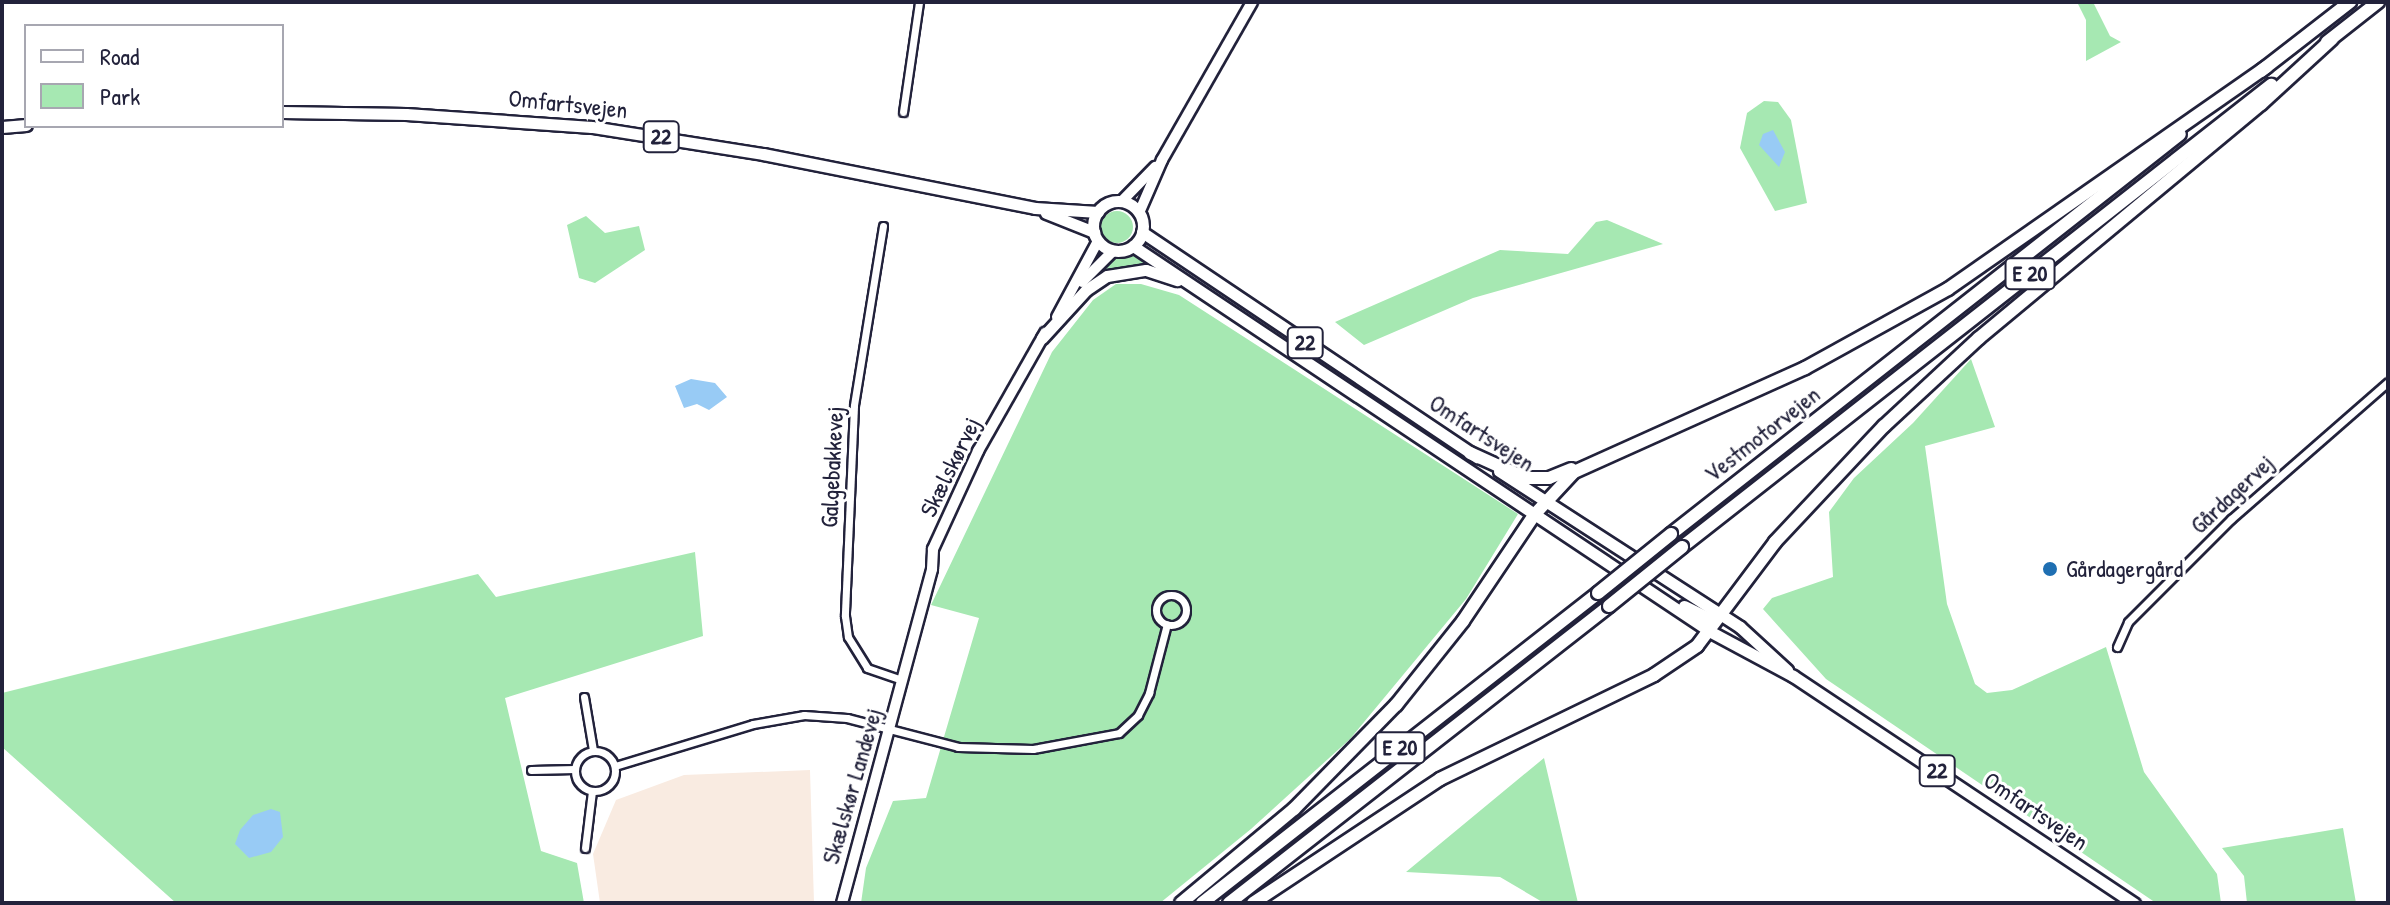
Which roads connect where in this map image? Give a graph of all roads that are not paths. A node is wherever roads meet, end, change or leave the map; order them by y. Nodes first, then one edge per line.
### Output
1 (919, 2) edge
2 (1252, 2) edge
3 (2350, 2) edge
4 (2378, 2) edge
5 (2332, 39) junction
6 (2266, 67) junction
7 (284, 112) edge
8 (903, 112) dead end
9 (24, 125) edge
10 (2, 127) edge
11 (1162, 160) junction
12 (1121, 202) junction
13 (1035, 208) junction
14 (1098, 212) junction
15 (1139, 213) junction
16 (883, 226) dead end
17 (1142, 232) junction
18 (1096, 236) junction
19 (1133, 246) junction
20 (1113, 251) junction
21 (1075, 289) junction
22 (1229, 309) junction
23 (1042, 338) junction
24 (2388, 382) edge
25 (1651, 435) junction
26 (1470, 453) junction
27 (1545, 501) junction
28 (1535, 514) junction
29 (1626, 556) junction
30 (1648, 587) junction
31 (1720, 615) junction
32 (1167, 624) junction
33 (1711, 632) junction
34 (2117, 647) dead end
35 (1793, 676) junction
36 (902, 680) junction
37 (584, 697) dead end
38 (888, 731) junction
39 (593, 750) junction
40 (615, 766) junction
41 (575, 769) junction
42 (531, 770) dead end
43 (592, 791) junction
44 (585, 848) dead end
45 (842, 903) edge
46 (1181, 903) edge
47 (1202, 903) edge
48 (1229, 903) edge
49 (1253, 903) edge
50 (2134, 903) edge

1 - 8 street
2 - 11 street
3 - 6 highway, Vestmotorvejen / E 20
4 - 5 highway, Vestmotorvejen / E 20
5 - 31 highway
5 - 48 highway, Vestmotorvejen / E 20, bridge
6 - 25 highway
6 - 47 highway, Vestmotorvejen / E 20, bridge
7 - 13 main road, Omfartsvejen / 22
9 - 10 main road
11 - 12 street
11 - 15 street
12 - 14 main road, 22
12 - 15 main road
13 - 14 main road, Omfartsvejen / 22
13 - 18 main road, Omfartsvejen / 22
14 - 18 main road
15 - 17 main road
16 - 36 street, Galgebakkevej
17 - 19 main road
17 - 26 main road, Omfartsvejen / 22
18 - 20 main road, 22
18 - 21 street, Skælskørvej
19 - 20 main road
19 - 22 main road, Omfartsvejen / 22
20 - 21 street, Skælskørvej
21 - 23 street, Skælskørvej
22 - 23 main road
22 - 28 main road, Omfartsvejen / 22
23 - 36 street, Skælskørvej
24 - 34 street, Gårdagervej
25 - 26 highway
25 - 27 highway
26 - 27 main road, Omfartsvejen / 22
27 - 28 highway
27 - 29 main road, Omfartsvejen / 22
28 - 29 main road
28 - 30 main road, Omfartsvejen / 22
28 - 46 highway
29 - 31 main road, Omfartsvejen / 22
30 - 31 main road
30 - 33 main road, Omfartsvejen / 22
31 - 33 highway
31 - 35 main road, Omfartsvejen / 22
32 - 32 street
32 - 38 street
33 - 35 main road, Omfartsvejen / 22
33 - 49 highway
35 - 50 main road, Omfartsvejen / 22
36 - 38 street, Skælskør Landevej
37 - 39 street
38 - 40 street
38 - 45 street, Skælskør Landevej
39 - 40 street
39 - 41 street
40 - 43 street
41 - 42 street
41 - 43 street
43 - 44 street

